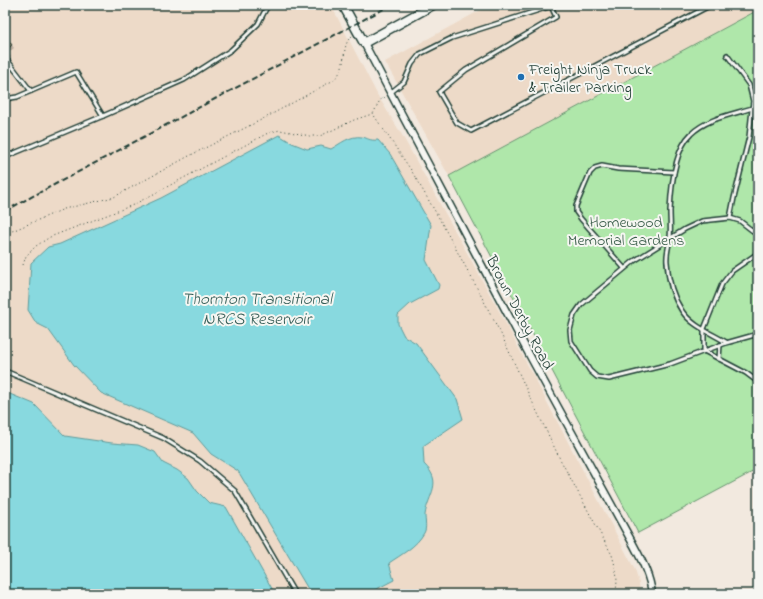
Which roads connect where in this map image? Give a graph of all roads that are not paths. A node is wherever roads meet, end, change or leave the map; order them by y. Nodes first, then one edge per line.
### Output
1 (268, 5) edge
2 (343, 5) edge
3 (433, 5) edge
4 (555, 5) edge
5 (711, 5) edge
6 (551, 6) junction
7 (364, 43) junction
8 (726, 55) dead end
9 (5, 57) edge
10 (31, 91) junction
11 (390, 93) junction
12 (5, 99) edge
13 (758, 106) edge
14 (753, 108) junction
15 (103, 116) junction
16 (5, 157) edge
17 (674, 172) junction
18 (730, 218) junction
19 (758, 236) edge
20 (670, 239) junction
21 (758, 253) edge
22 (624, 268) junction
23 (704, 329) junction
24 (758, 334) edge
25 (726, 343) junction
26 (720, 345) junction
27 (704, 351) junction
28 (719, 359) junction
29 (5, 371) edge
30 (758, 382) edge
31 (295, 594) edge
32 (652, 594) edge

1 - 15 lane
2 - 7 street
3 - 7 street
4 - 6 lane
5 - 6 lane
6 - 11 lane
7 - 11 street, Brown Derby Road
8 - 14 lane
9 - 10 lane
10 - 12 lane
10 - 15 lane
11 - 32 street, Brown Derby Road
13 - 14 lane
14 - 17 lane
14 - 18 lane
15 - 16 lane
17 - 20 lane
17 - 22 lane
18 - 19 lane
18 - 20 lane
20 - 22 lane
20 - 23 lane
21 - 23 lane
22 - 27 lane
23 - 25 lane
23 - 27 lane
24 - 25 lane
25 - 26 lane
26 - 27 lane
26 - 28 lane
27 - 28 lane
28 - 30 lane
29 - 31 lane

